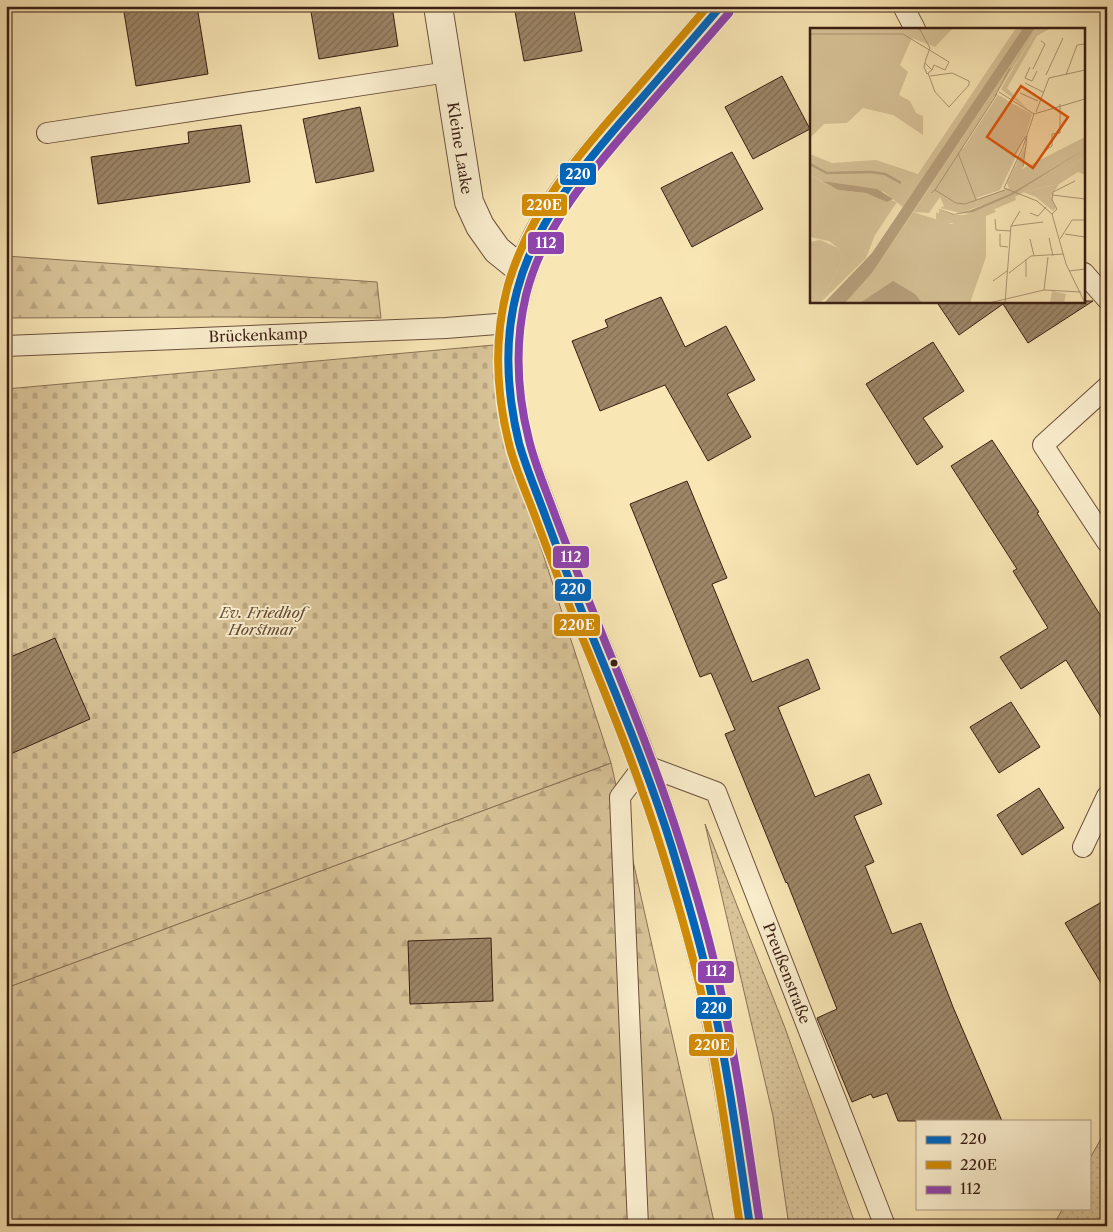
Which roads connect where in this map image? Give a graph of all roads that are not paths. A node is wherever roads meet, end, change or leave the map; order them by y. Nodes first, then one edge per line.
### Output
1 (438, 6) edge
2 (722, 6) edge
3 (903, 6) edge
4 (914, 28) edge
5 (448, 72) junction
6 (47, 133) dead end
7 (523, 271) junction
8 (1086, 275) edge
9 (1107, 299) edge
10 (510, 323) junction
11 (6, 346) edge
12 (1107, 387) edge
13 (1107, 542) edge
14 (644, 765) junction
15 (1107, 796) edge
16 (1083, 847) dead end
17 (638, 1226) edge
18 (750, 1226) edge
19 (885, 1226) edge

1 - 5 street, Kleine Laake
2 - 7 street
3 - 4 lane
5 - 6 lane
5 - 7 street, Kleine Laake
7 - 10 street
8 - 9 lane
10 - 11 lane, Brückenkamp
10 - 14 street
12 - 13 lane
14 - 17 lane
14 - 18 street
14 - 19 lane, Preußenstraße
15 - 16 lane

